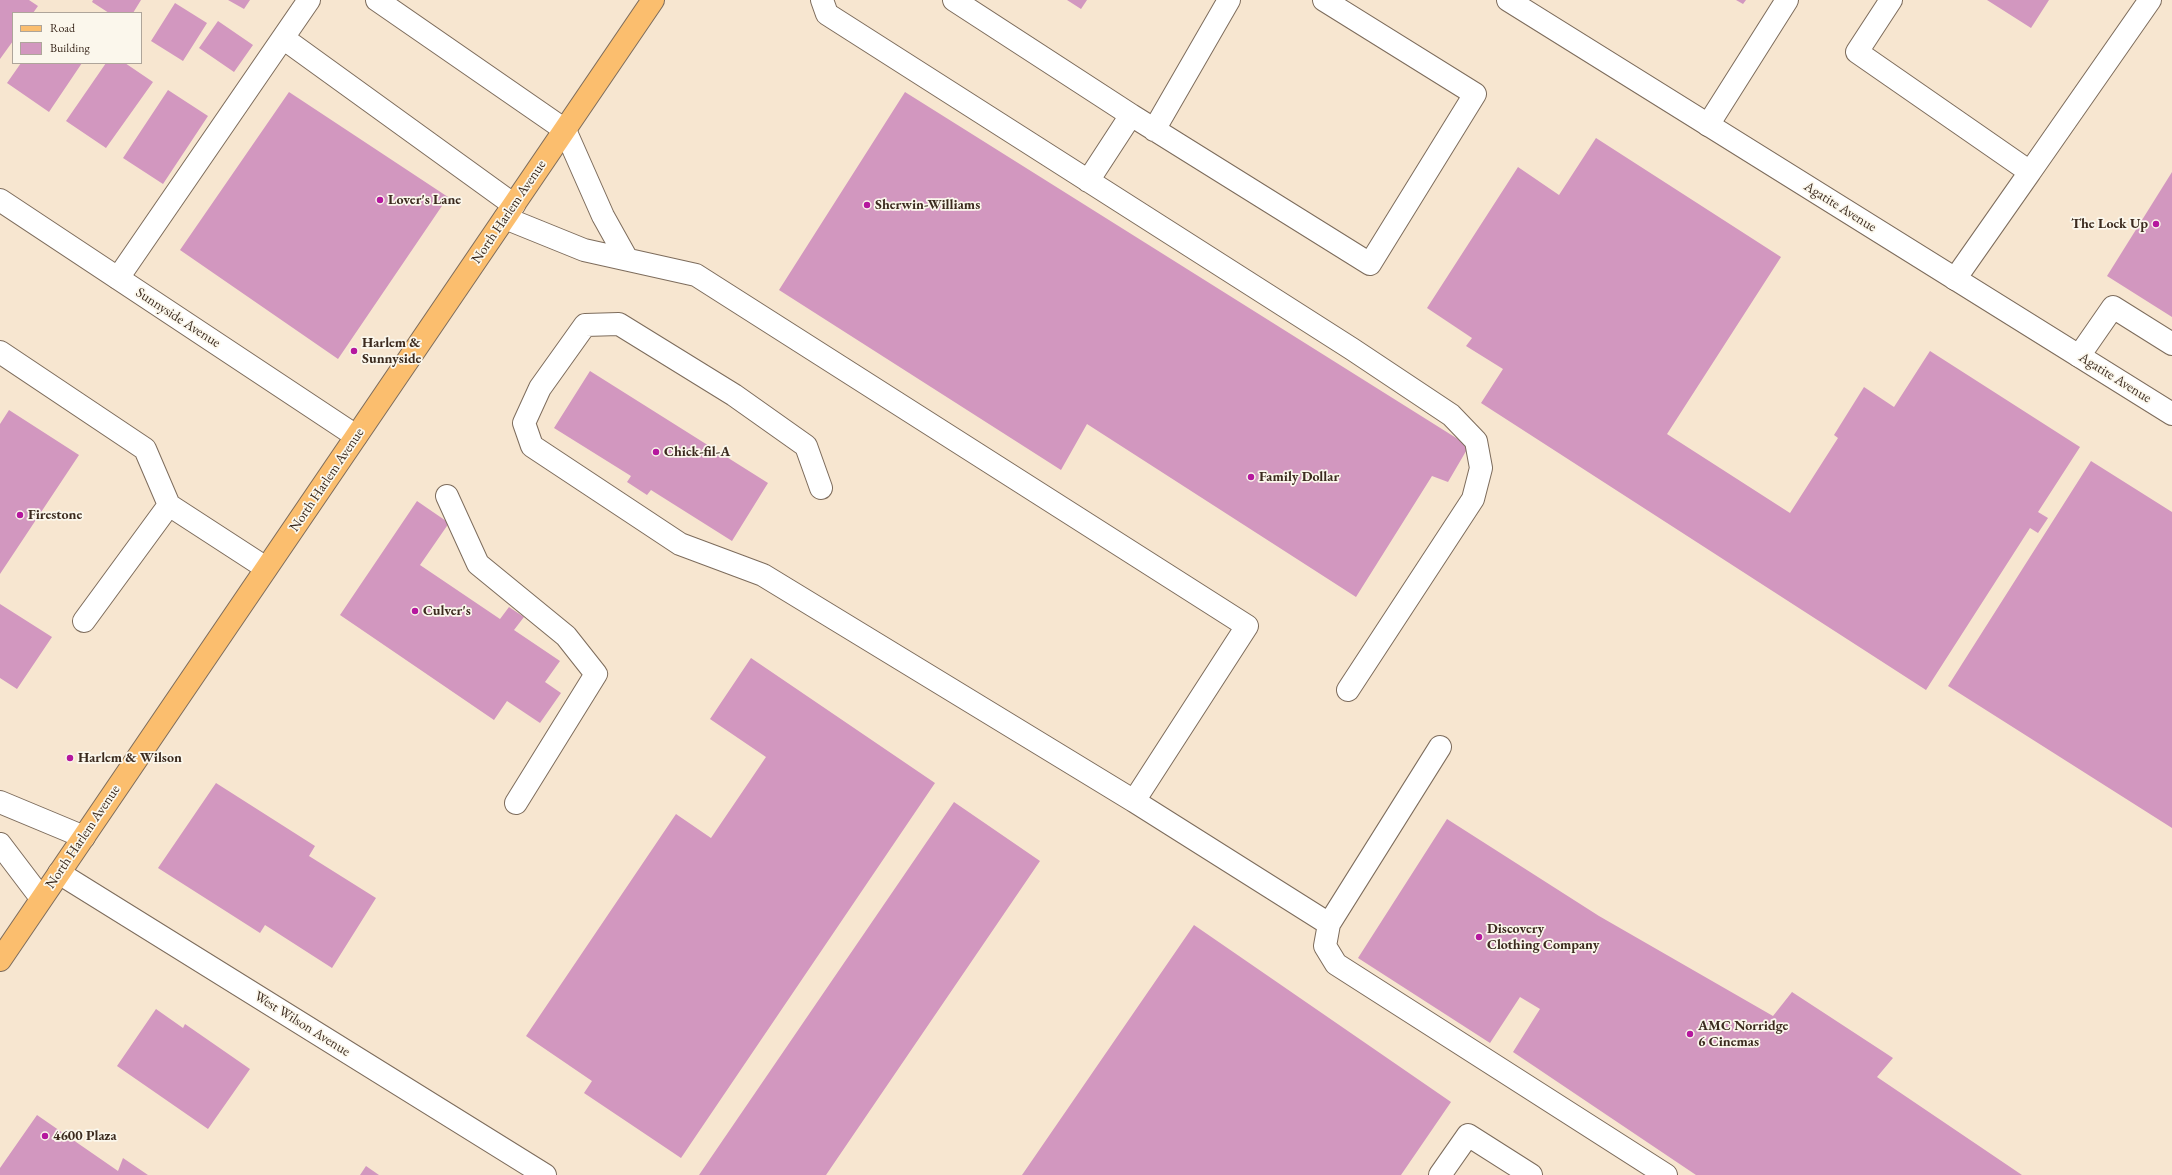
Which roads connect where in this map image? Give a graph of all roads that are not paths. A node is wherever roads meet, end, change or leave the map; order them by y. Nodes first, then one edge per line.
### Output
1 (309, 0) edge
2 (377, 0) edge
3 (653, 0) edge
4 (822, 0) edge
5 (954, 0) edge
6 (1229, 0) edge
7 (1324, 0) edge
8 (1508, 0) edge
9 (1787, 0) edge
10 (1891, 0) edge
11 (2150, 0) edge
12 (284, 38) junction
13 (1130, 115) junction
14 (1708, 125) junction
15 (565, 130) junction
16 (1154, 130) junction
17 (2030, 172) junction
18 (1088, 181) junction
19 (0, 200) edge
20 (509, 211) junction
21 (627, 259) junction
22 (118, 278) junction
23 (1955, 279) junction
24 (2172, 344) edge
25 (0, 352) edge
26 (2079, 356) junction
27 (2172, 414) edge
28 (356, 436) junction
29 (821, 488) dead end
30 (448, 496) dead end
31 (169, 505) junction
32 (266, 568) junction
33 (84, 620) dead end
34 (1348, 690) dead end
35 (1440, 747) dead end
36 (0, 802) edge
37 (1134, 802) junction
38 (516, 803) dead end
39 (84, 837) junction
40 (0, 844) edge
41 (59, 873) junction
42 (42, 898) junction
43 (1329, 924) junction
44 (0, 960) edge
45 (545, 1175) edge
46 (1440, 1175) edge
47 (1532, 1175) edge
48 (1666, 1175) edge

1 - 12 street
2 - 15 street
3 - 15 main road, North Harlem Avenue
4 - 18 street
5 - 13 street
6 - 16 street
7 - 16 street
8 - 14 street, Agatite Avenue
9 - 14 street
10 - 17 street
11 - 17 street
12 - 20 street
12 - 22 street
13 - 16 street
13 - 18 street
14 - 23 street, Agatite Avenue
15 - 20 main road, North Harlem Avenue
15 - 21 street
17 - 23 street
18 - 34 street
19 - 22 street, Sunnyside Avenue
20 - 21 street
20 - 28 main road, North Harlem Avenue
21 - 37 street
22 - 28 street, Sunnyside Avenue
23 - 26 street, Agatite Avenue
24 - 26 street
25 - 31 street
26 - 27 street, Agatite Avenue
28 - 32 main road, North Harlem Avenue
29 - 37 street
30 - 38 street
31 - 32 street
31 - 33 street
32 - 39 main road, North Harlem Avenue
35 - 43 street
36 - 39 street
37 - 43 street
39 - 41 main road, North Harlem Avenue
40 - 42 street
41 - 42 main road, North Harlem Avenue
41 - 45 street, West Wilson Avenue
42 - 44 main road, North Harlem Avenue
43 - 48 street
46 - 47 street

